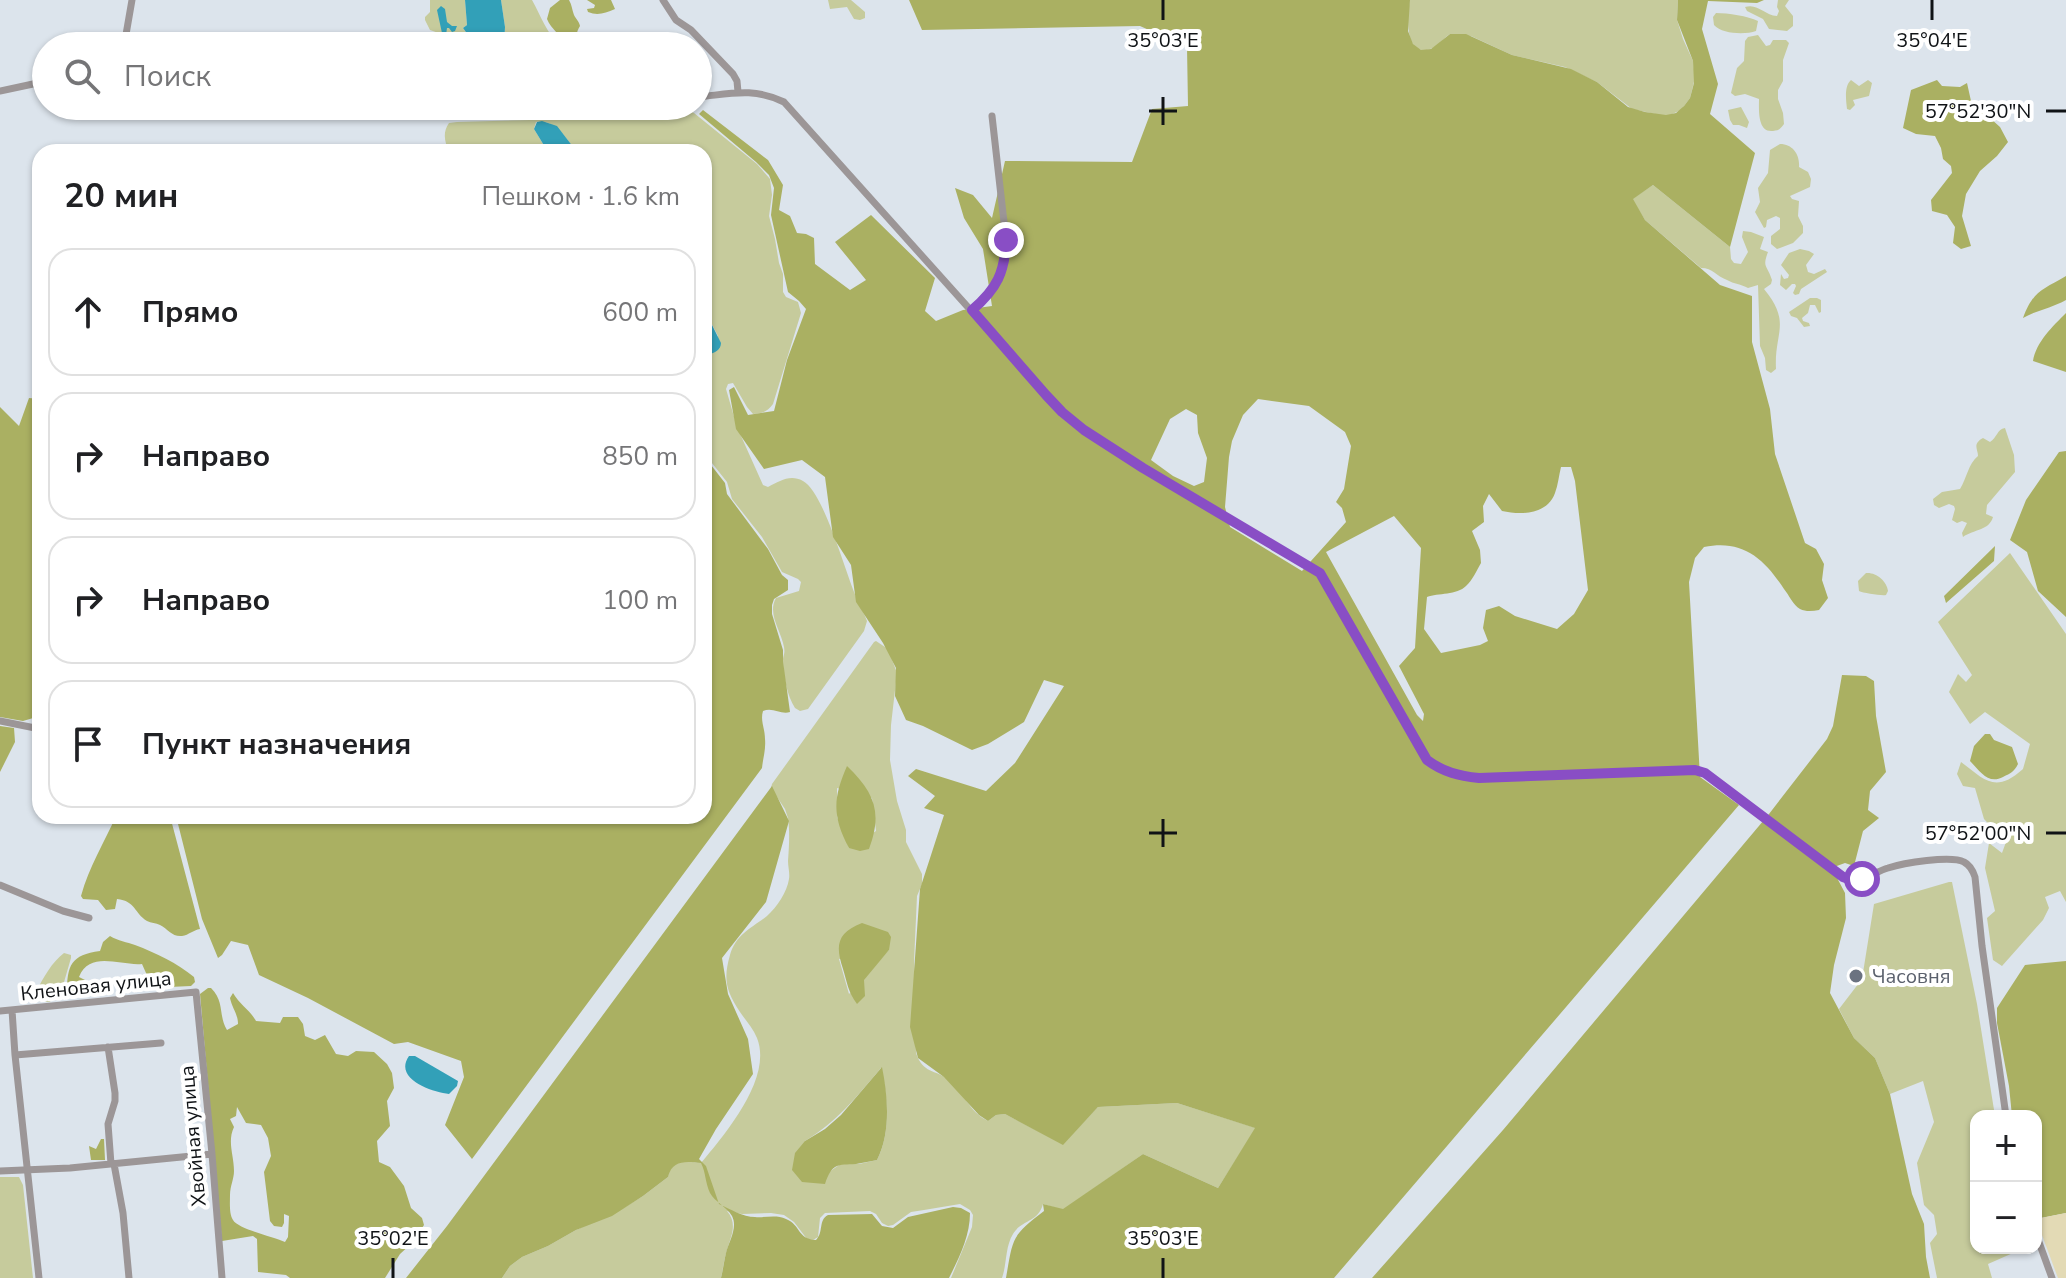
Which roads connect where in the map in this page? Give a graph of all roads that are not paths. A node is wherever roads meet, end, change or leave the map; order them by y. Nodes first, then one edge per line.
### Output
1 (132, 0) edge
2 (663, 0) edge
3 (126, 32) edge
4 (693, 32) edge
5 (712, 52) edge
6 (32, 84) edge
7 (0, 91) edge
8 (738, 92) junction
9 (712, 95) edge
10 (992, 116) dead end
11 (972, 310) junction
12 (0, 721) edge
13 (32, 727) edge
14 (0, 885) edge
15 (89, 918) dead end
16 (196, 992) joint
17 (12, 1010) junction
18 (0, 1011) edge
19 (161, 1043) dead end
20 (108, 1047) junction
21 (15, 1055) junction
22 (2005, 1110) edge
23 (212, 1154) junction
24 (112, 1164) junction
25 (28, 1170) junction
26 (0, 1171) edge
27 (2042, 1250) edge
28 (39, 1278) edge
29 (129, 1278) edge
30 (222, 1278) edge
31 (2052, 1278) edge

1 - 3 street
2 - 4 street
5 - 8 street
6 - 7 street
8 - 9 street
8 - 11 street
10 - 11 street
11 - 22 street
12 - 13 street
14 - 15 street
16 - 17 street, Кленовая улица
16 - 23 street, Хвойная улица
17 - 18 street, Кленовая улица
17 - 21 street
19 - 20 street
20 - 21 street
20 - 24 street
21 - 25 street
23 - 24 street
23 - 30 street, Хвойная улица
24 - 25 street
24 - 29 street
25 - 26 street
25 - 28 street
27 - 31 street

